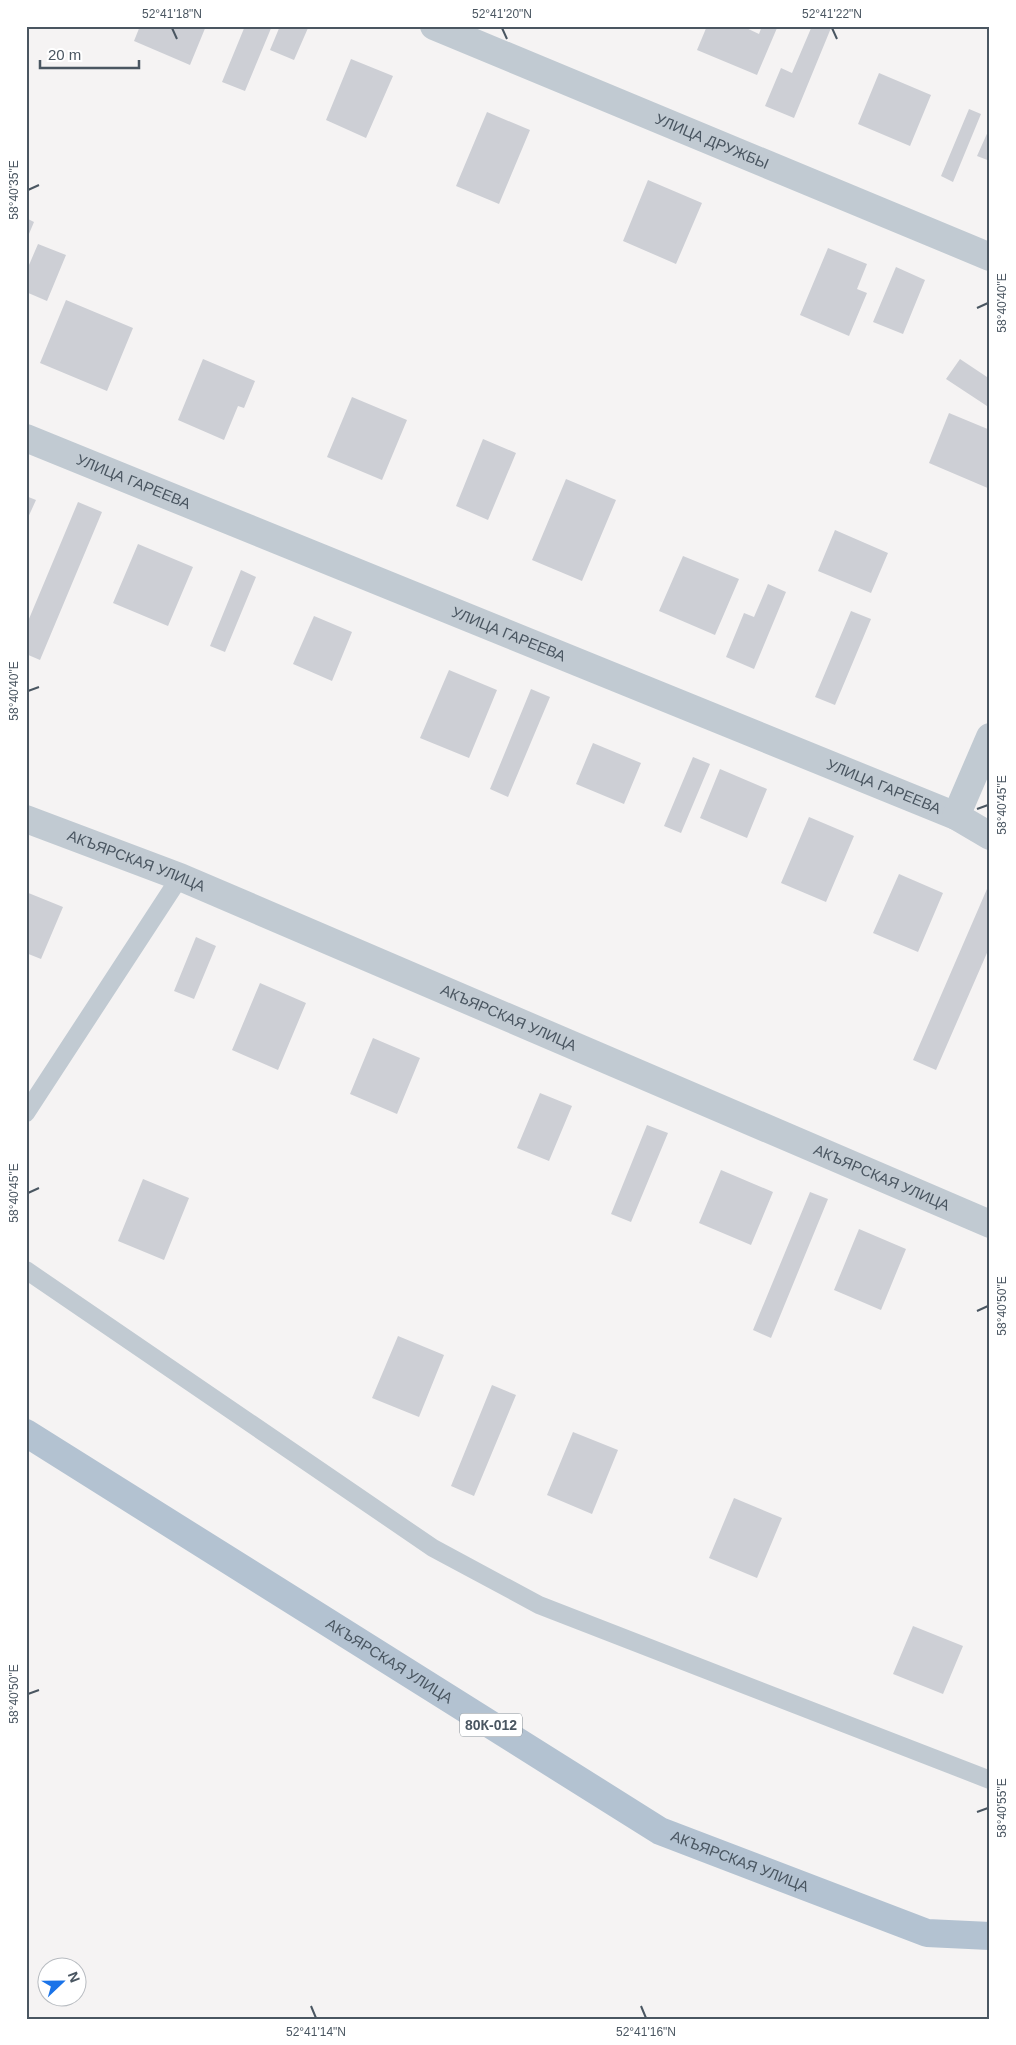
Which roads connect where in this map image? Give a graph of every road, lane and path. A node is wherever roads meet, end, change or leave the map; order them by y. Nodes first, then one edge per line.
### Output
1 (434, 26) edge
2 (990, 257) edge
3 (26, 438) edge
4 (990, 737) edge
5 (956, 816) junction
6 (26, 819) edge
7 (990, 836) edge
8 (180, 877) junction
9 (26, 1113) edge
10 (990, 1224) edge
11 (26, 1270) edge
12 (26, 1433) edge
13 (990, 1780) edge
14 (990, 1936) edge

1 - 2 street, УЛИЦА ДРУЖБЫ
3 - 5 street, УЛИЦА ГАРЕЕВА
4 - 5 street
5 - 7 street, УЛИЦА ГАРЕЕВА
6 - 8 street, АКЪЯРСКАЯ УЛИЦА
8 - 9 lane
8 - 10 street, АКЪЯРСКАЯ УЛИЦА
11 - 13 lane
12 - 14 main road, АКЪЯРСКАЯ УЛИЦА / 80К-012

